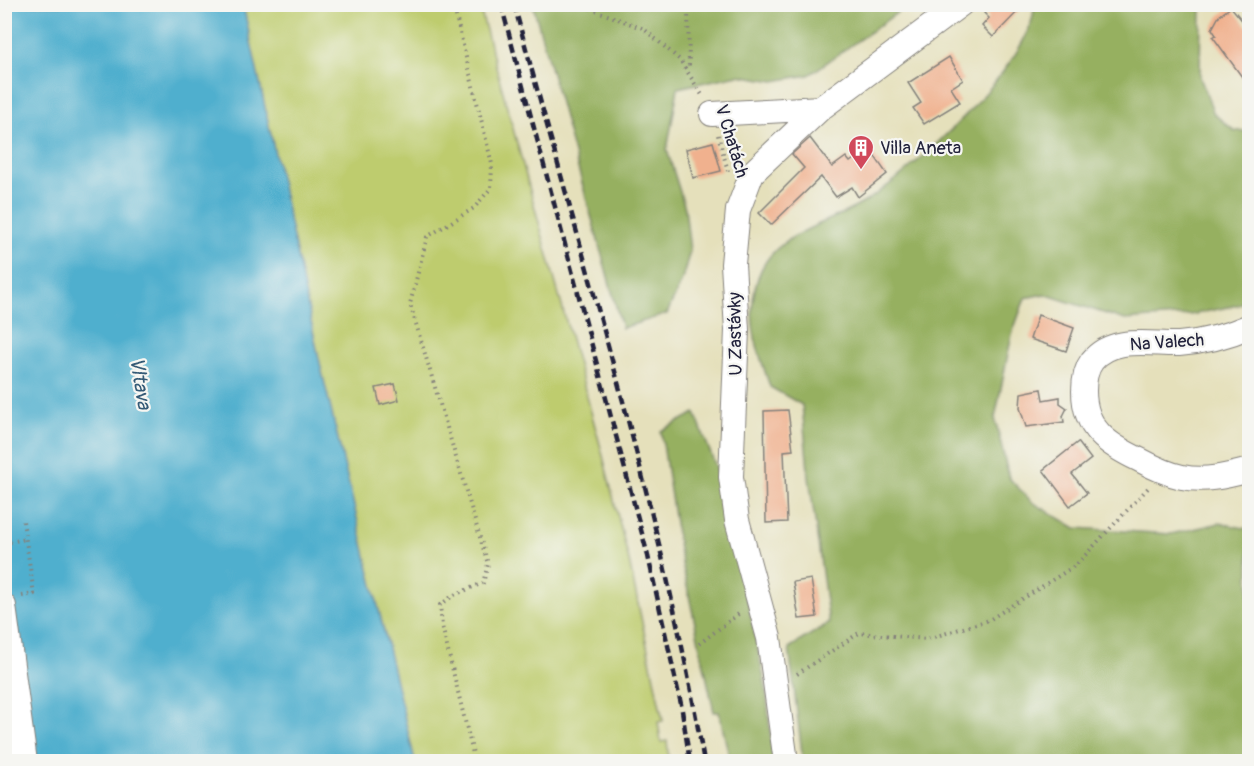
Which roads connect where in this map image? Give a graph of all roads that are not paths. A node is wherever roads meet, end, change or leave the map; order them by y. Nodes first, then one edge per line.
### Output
1 (961, 4) edge
2 (821, 108) junction
3 (712, 114) road end
4 (1250, 326) edge
5 (1239, 473) edge
6 (4, 606) edge
7 (25, 762) edge
8 (786, 762) edge

1 - 2 street, U Zastávky
2 - 3 street
2 - 8 street, U Zastávky
4 - 5 street, Na Valech
6 - 7 street

